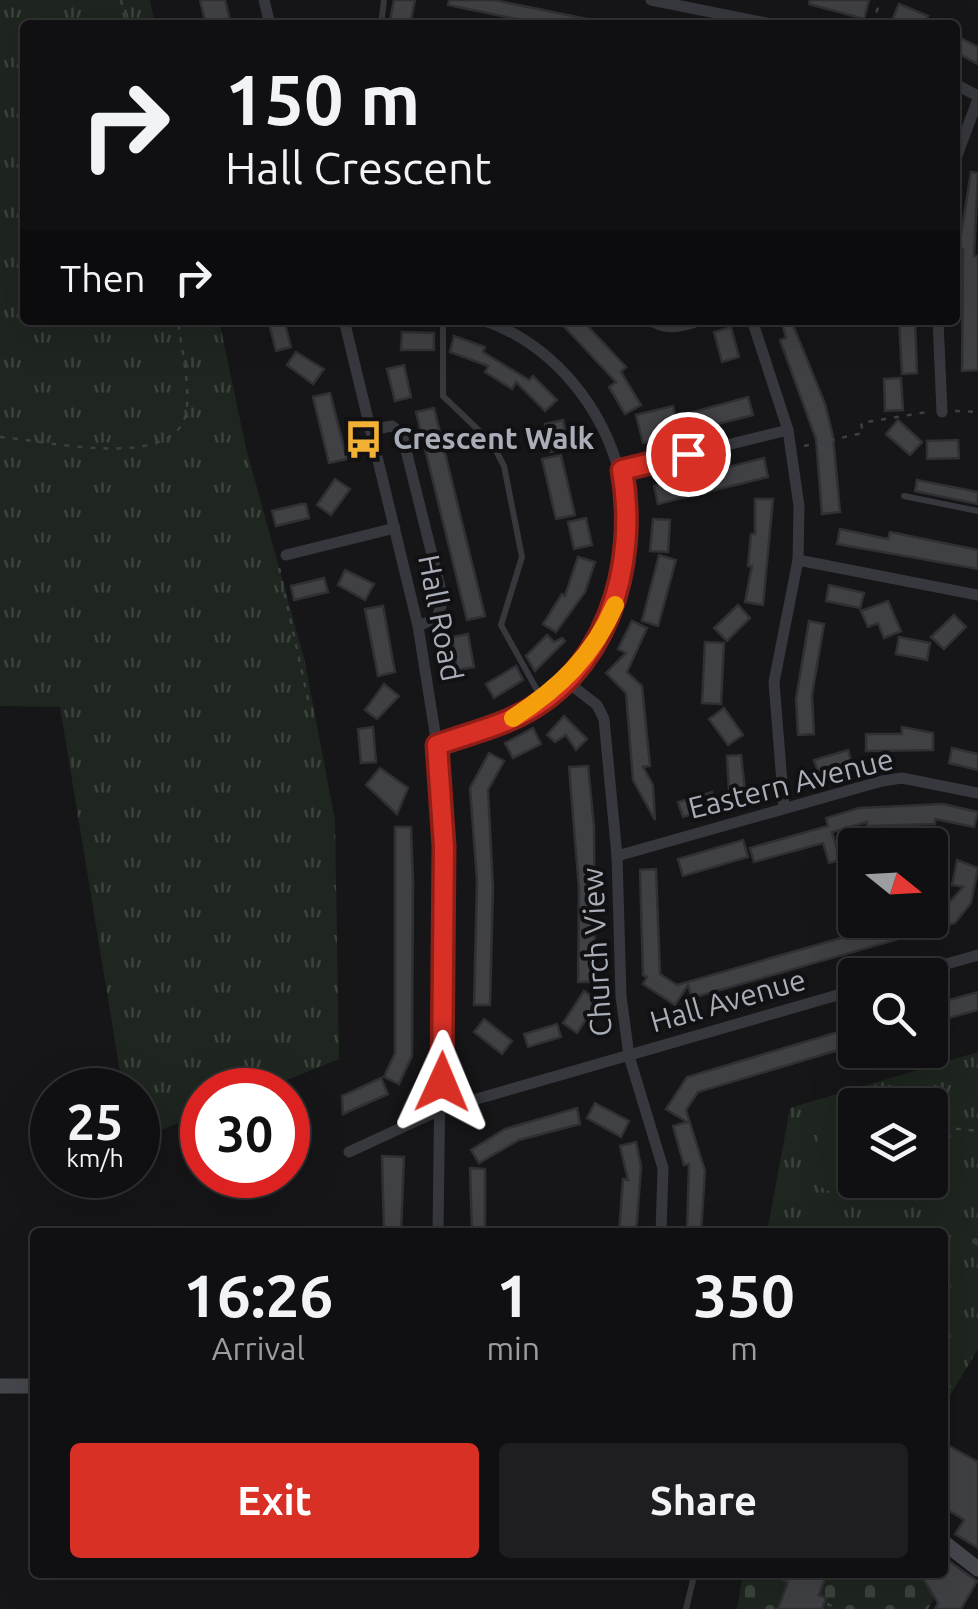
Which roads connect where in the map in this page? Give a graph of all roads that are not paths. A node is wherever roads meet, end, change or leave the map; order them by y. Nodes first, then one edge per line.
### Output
1 (652, 0) edge
2 (740, 20) edge
3 (978, 98) edge
4 (960, 147) edge
5 (345, 325) edge
6 (443, 325) edge
7 (497, 325) edge
8 (654, 325) edge
9 (692, 325) edge
10 (754, 325) edge
11 (938, 325) edge
12 (942, 412) road end
13 (370, 430) junction
14 (788, 430) junction
15 (622, 470) junction
16 (904, 496) dead end
17 (978, 511) edge
18 (396, 528) junction
19 (286, 556) road end
20 (798, 560) junction
21 (978, 594) edge
22 (418, 626) junction
23 (566, 681) junction
24 (542, 699) junction
25 (437, 745) junction
26 (978, 793) edge
27 (784, 808) junction
28 (617, 856) junction
29 (978, 954) edge
30 (948, 963) edge
31 (838, 995) edge
32 (629, 1056) junction
33 (442, 1110) junction
34 (349, 1152) dead end
35 (438, 1228) edge
36 (660, 1228) edge
37 (0, 1386) edge
38 (30, 1386) edge
39 (948, 1546) edge
40 (978, 1569) edge
41 (694, 1578) edge
42 (686, 1609) edge

1 - 2 street
3 - 4 street
5 - 13 street, Hall Road
6 - 24 lane
7 - 15 street
8 - 9 lane
10 - 14 street
11 - 12 street
13 - 18 street, Hall Road
13 - 22 street
14 - 15 street
14 - 20 street
15 - 23 street
16 - 17 lane
18 - 19 street
18 - 22 street, Hall Road
20 - 21 street
20 - 27 street
22 - 25 street, Hall Road
23 - 24 street
23 - 28 street, Church View
24 - 25 street
25 - 33 street, Hall Road
26 - 27 street, Eastern Avenue
27 - 28 street, Eastern Avenue
28 - 32 street, Church View
29 - 30 street
31 - 32 street, Hall Avenue
32 - 33 street, Hall Avenue
32 - 36 street, Church View
33 - 34 street, Hall Avenue
33 - 35 street, Hall Road
37 - 38 street
39 - 40 street
41 - 42 lane

